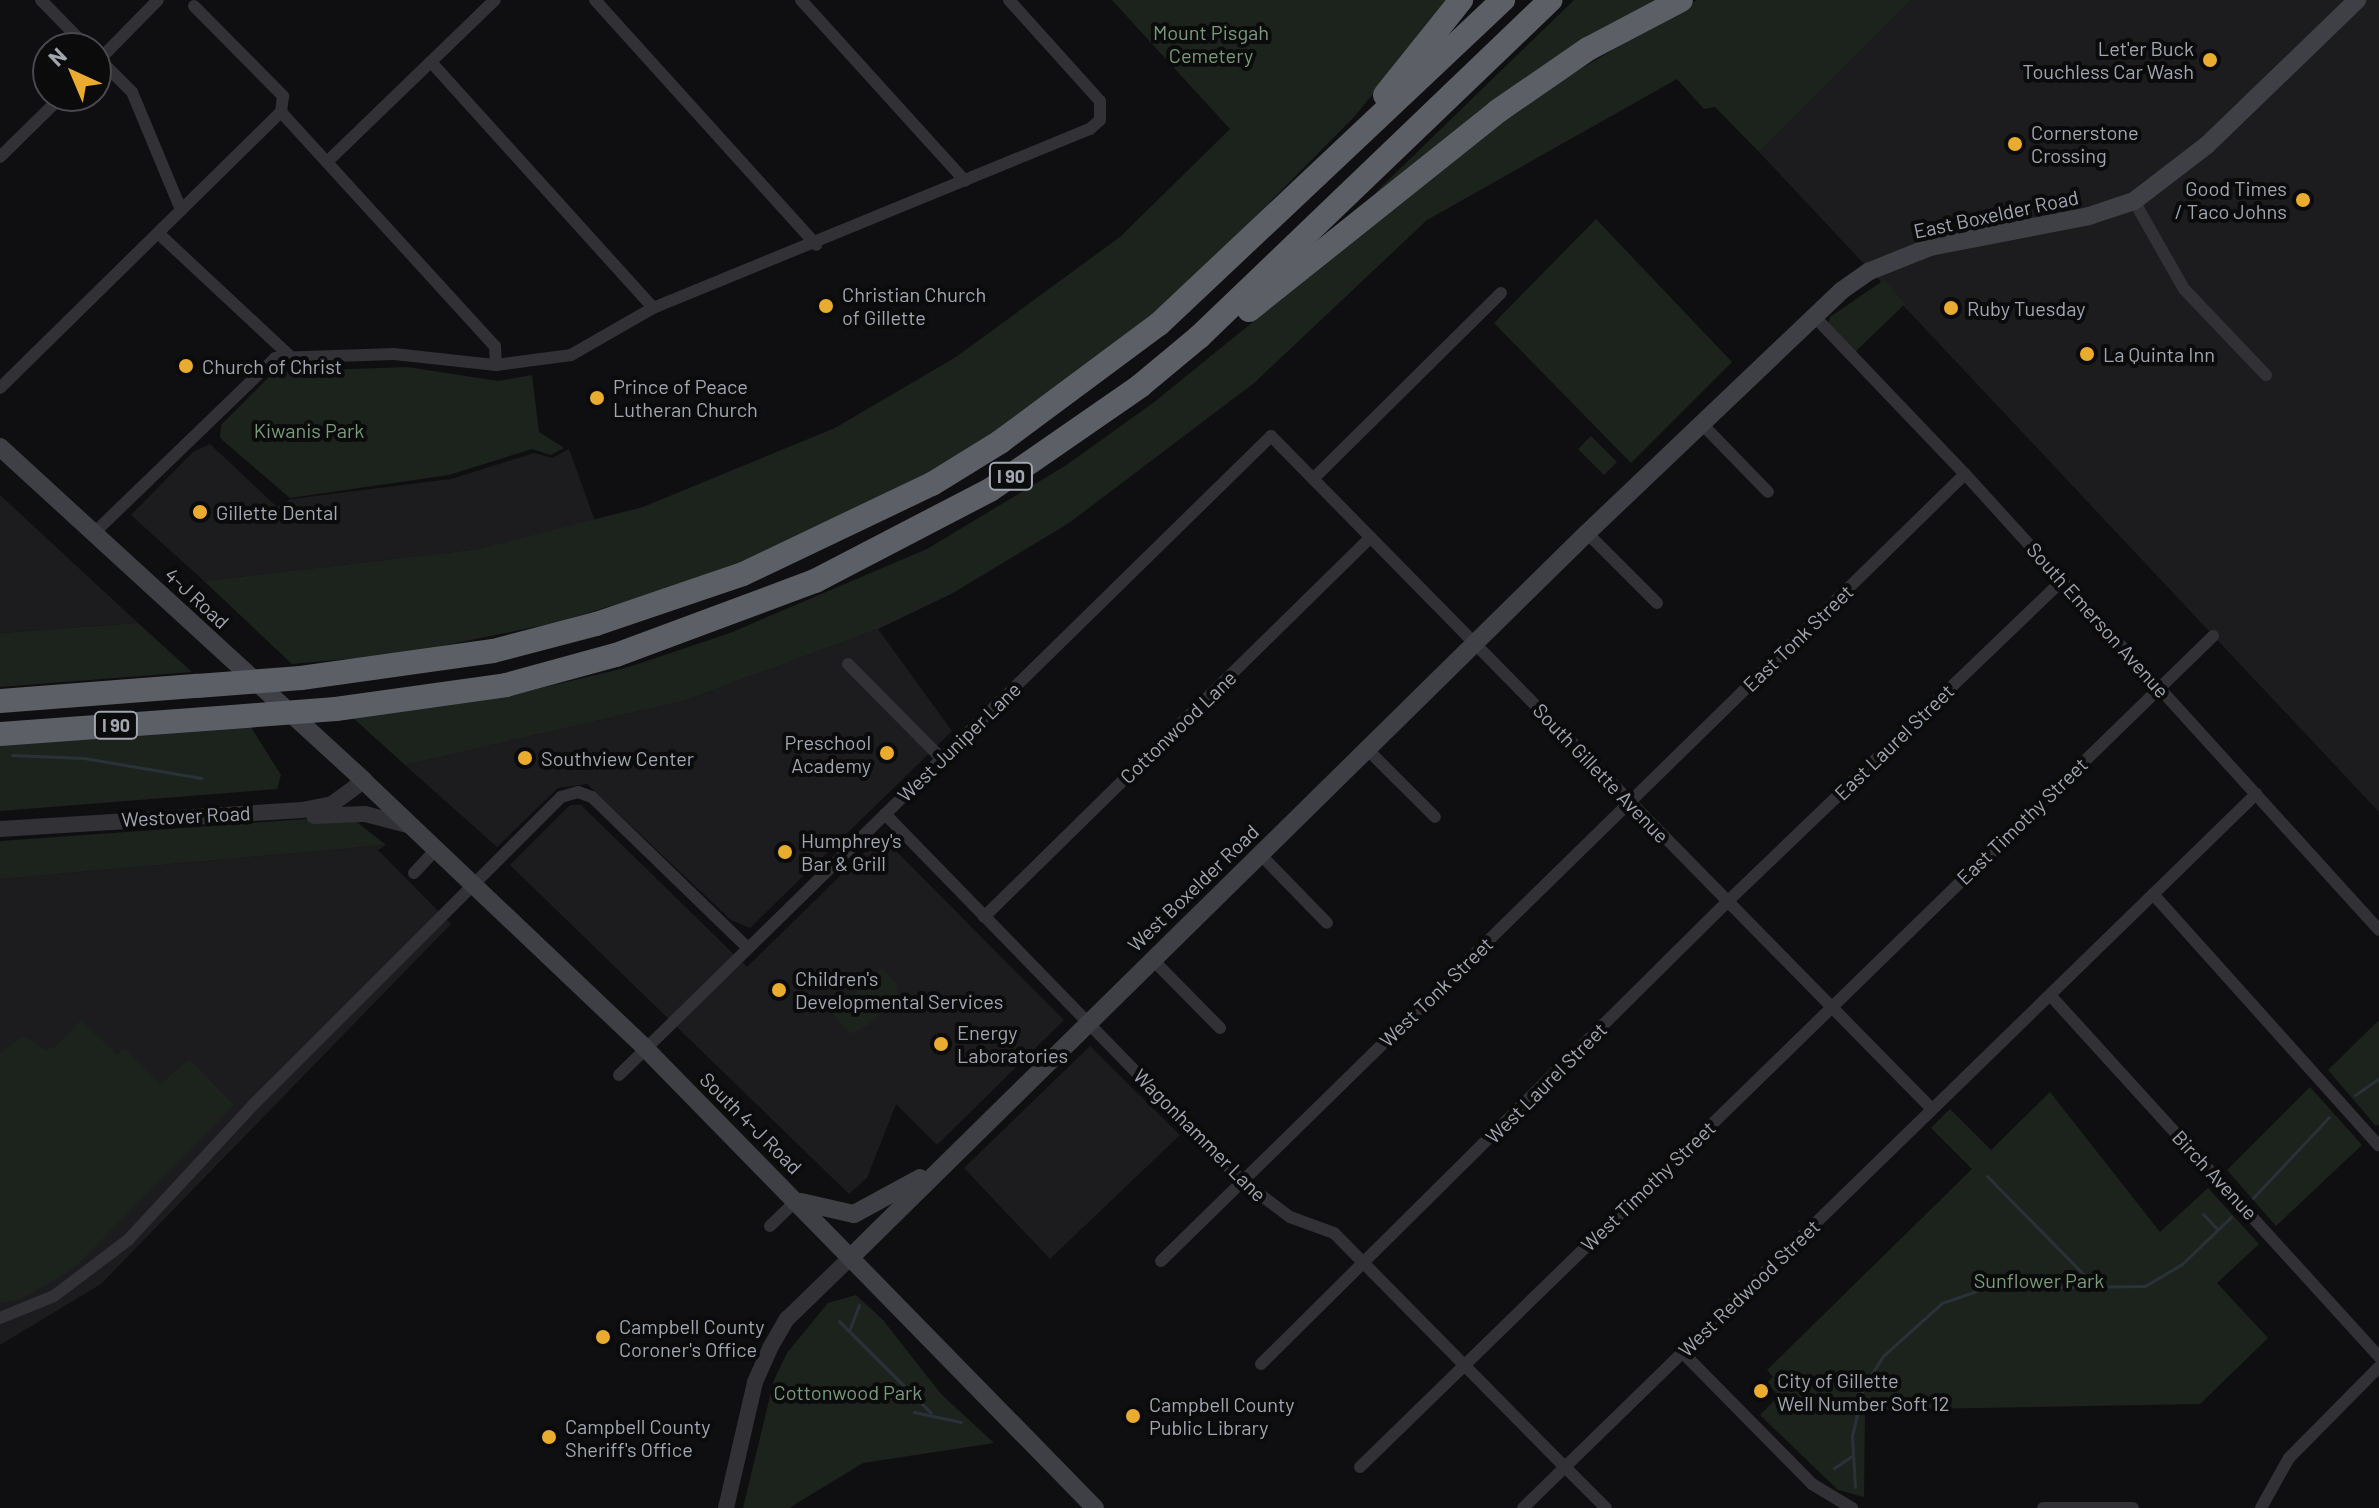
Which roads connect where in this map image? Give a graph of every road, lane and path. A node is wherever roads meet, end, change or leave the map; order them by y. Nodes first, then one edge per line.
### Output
1 (41, 0) edge
2 (158, 0) edge
3 (495, 0) edge
4 (595, 0) edge
5 (801, 0) edge
6 (1009, 0) edge
7 (1461, 0) edge
8 (1503, 0) edge
9 (1551, 0) edge
10 (1681, 0) edge
11 (2357, 0) edge
12 (194, 6) dead end
13 (72, 32) edge
14 (112, 44) edge
15 (431, 62) junction
16 (112, 73) edge
17 (46, 112) edge
18 (281, 112) junction
19 (0, 157) edge
20 (328, 161) junction
21 (965, 181) junction
22 (2134, 201) junction
23 (181, 210) junction
24 (158, 233) junction
25 (816, 245) junction
26 (1501, 293) dead end
27 (653, 308) junction
28 (1813, 315) junction
29 (289, 355) junction
30 (1116, 357) junction
31 (496, 365) junction
32 (2266, 375) dead end
33 (0, 388) edge
34 (1701, 423) junction
35 (1271, 436) joint
36 (0, 448) edge
37 (1965, 474) junction
38 (1314, 478) junction
39 (1768, 492) dead end
40 (933, 522) junction
41 (94, 533) junction
42 (1587, 533) junction
43 (1371, 537) junction
44 (2062, 581) junction
45 (1657, 603) dead end
46 (2213, 636) dead end
47 (1475, 643) junction
48 (848, 664) dead end
49 (2159, 688) junction
50 (0, 701) edge
51 (0, 734) edge
52 (1367, 749) junction
53 (942, 759) junction
54 (364, 781) junction
55 (2256, 794) junction
56 (1631, 803) junction
57 (302, 810) junction
58 (885, 814) junction
59 (1435, 817) dead end
60 (411, 826) junction
61 (0, 829) edge
62 (436, 849) junction
63 (1260, 854) junction
64 (414, 873) dead end
65 (474, 884) junction
66 (2153, 894) junction
67 (1726, 903) junction
68 (984, 917) junction
69 (1327, 923) dead end
70 (2379, 930) edge
71 (748, 948) junction
72 (1152, 959) junction
73 (2050, 995) junction
74 (1831, 1007) junction
75 (1088, 1022) junction
76 (1220, 1028) dead end
77 (646, 1049) junction
78 (619, 1075) dead end
79 (1932, 1109) junction
80 (2379, 1146) edge
81 (943, 1164) junction
82 (1242, 1181) junction
83 (797, 1200) junction
84 (770, 1226) dead end
85 (851, 1257) junction
86 (1161, 1261) dead end
87 (1365, 1262) junction
88 (0, 1318) edge
89 (1683, 1353) junction
90 (2379, 1357) edge
91 (1261, 1364) dead end
92 (1465, 1365) junction
93 (2379, 1367) edge
94 (1360, 1467) dead end
95 (1565, 1467) junction
96 (726, 1508) edge
97 (1095, 1508) edge
98 (1523, 1508) edge
99 (1606, 1508) edge
100 (1852, 1508) edge
101 (2043, 1508) edge
102 (2133, 1508) edge
103 (2261, 1508) edge

1 - 13 street
2 - 14 street
3 - 15 street
4 - 25 street
5 - 21 street
6 - 21 street
7 - 30 highway, I 90
8 - 30 highway, I 90
9 - 40 highway, I 90
10 - 40 highway, I 90
11 - 22 main road, East Boxelder Road
12 - 18 street
15 - 20 street
15 - 27 street
16 - 23 street
17 - 19 street
18 - 20 street
18 - 23 street
20 - 31 street
21 - 25 street
22 - 28 main road, East Boxelder Road
22 - 32 street
23 - 24 street
24 - 29 street
24 - 33 street
25 - 27 street
26 - 38 street
27 - 31 street
28 - 34 main road, East Boxelder Road
28 - 37 street, South Emerson Avenue
29 - 31 street
29 - 41 street
30 - 50 highway, I 90, bridge
34 - 39 street
34 - 42 main road, East Boxelder Road
35 - 38 street, South Gillette Avenue
35 - 53 street, West Juniper Lane
36 - 41 main road, 4-J Road
37 - 44 street, South Emerson Avenue
37 - 56 street, East Tonk Street
38 - 43 street, South Gillette Avenue
40 - 51 highway, I 90, bridge
41 - 54 main road, 4-J Road
42 - 45 street
42 - 47 main road, East Boxelder Road
43 - 47 street, South Gillette Avenue
43 - 68 street, Cottonwood Lane
44 - 49 street, South Emerson Avenue
44 - 67 street, East Laurel Street
46 - 49 street, East Timothy Street
47 - 52 main road, West Boxelder Road
47 - 56 street, South Gillette Avenue
48 - 53 street
49 - 55 street, South Emerson Avenue
49 - 74 street, East Timothy Street
52 - 59 street
52 - 63 main road, West Boxelder Road
53 - 58 street, West Juniper Lane
54 - 57 street, Westover Road
54 - 60 main road, South 4-J Road
55 - 66 street, West Redwood Street
55 - 70 street, South Emerson Avenue
56 - 67 street, South Gillette Avenue
56 - 82 street, West Tonk Street
57 - 60 street
57 - 61 street, Westover Road
58 - 68 street, Wagonhammer Lane
58 - 71 street, West Juniper Lane
60 - 62 main road, South 4-J Road
62 - 64 street
62 - 65 main road, South 4-J Road
63 - 69 street
63 - 72 main road, West Boxelder Road
65 - 71 street
65 - 77 main road, South 4-J Road
65 - 88 street
66 - 73 street, West Redwood Street
66 - 80 street
67 - 74 street, South Gillette Avenue
67 - 87 street, West Laurel Street
68 - 75 street, Wagonhammer Lane
71 - 77 street, West Juniper Lane
72 - 75 main road, West Boxelder Road
72 - 76 street
73 - 79 street, West Redwood Street
73 - 90 street, Birch Avenue
74 - 79 street, South Gillette Avenue
74 - 92 street, West Timothy Street
75 - 81 main road, West Boxelder Road
75 - 82 street, Wagonhammer Lane
77 - 78 street, West Juniper Lane
77 - 83 main road, South 4-J Road
79 - 89 street, West Redwood Street
81 - 83 main road
81 - 85 main road
82 - 86 street, West Tonk Street
82 - 87 street, Wagonhammer Lane
83 - 84 street
83 - 85 main road, South 4-J Road
85 - 96 street
85 - 97 main road, South 4-J Road
87 - 91 street, West Laurel Street
87 - 92 street, Wagonhammer Lane
89 - 95 street, West Redwood Street
89 - 100 street
92 - 94 street, West Timothy Street
92 - 95 street, Wagonhammer Lane
93 - 103 street
95 - 98 street, West Redwood Street
95 - 99 street, Wagonhammer Lane
101 - 102 street

